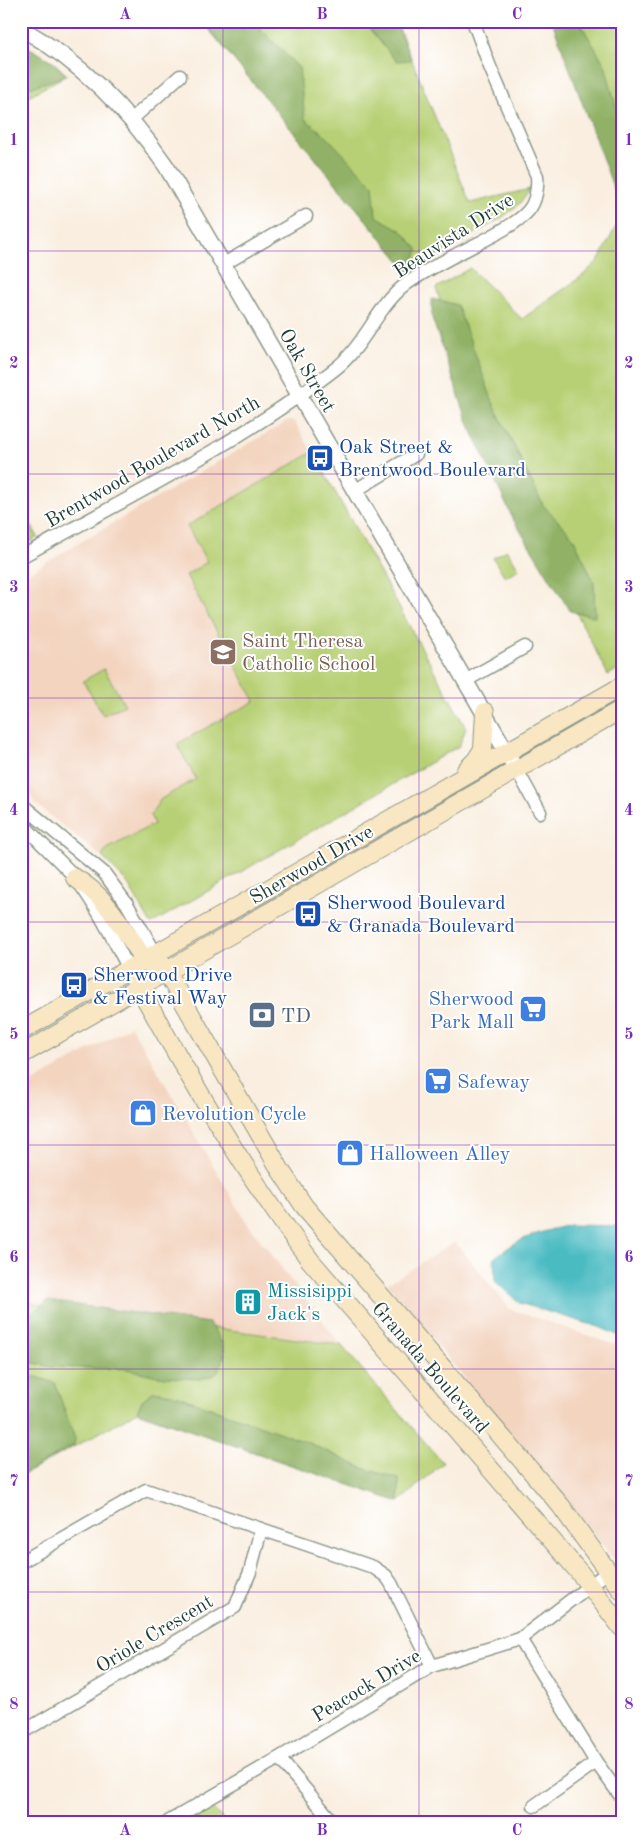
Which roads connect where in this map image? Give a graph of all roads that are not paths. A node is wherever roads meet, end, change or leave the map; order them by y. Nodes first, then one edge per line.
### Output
1 (473, 21) edge
2 (21, 28) edge
3 (180, 76) dead end
4 (131, 120) junction
5 (306, 216) dead end
6 (224, 264) junction
7 (301, 396) junction
8 (416, 454) dead end
9 (356, 490) junction
10 (21, 557) edge
11 (525, 646) dead end
12 (467, 680) junction
13 (622, 686) edge
14 (622, 709) edge
15 (484, 712) junction
16 (507, 752) junction
17 (517, 770) junction
18 (458, 780) junction
19 (21, 804) edge
20 (540, 812) dead end
21 (21, 822) edge
22 (74, 878) junction
23 (150, 957) junction
24 (129, 969) junction
25 (166, 972) junction
26 (139, 987) junction
27 (21, 1032) edge
28 (21, 1056) edge
29 (262, 1529) junction
30 (21, 1562) edge
31 (608, 1571) junction
32 (590, 1585) junction
33 (622, 1591) edge
34 (622, 1628) edge
35 (520, 1639) junction
36 (432, 1666) junction
37 (21, 1734) edge
38 (279, 1758) junction
39 (596, 1762) junction
40 (622, 1798) edge
41 (534, 1806) dead end
42 (168, 1822) edge
43 (333, 1822) edge

1 - 7 street, Beauvista Drive
2 - 4 street, Oak Street
3 - 4 street
4 - 6 street, Oak Street
5 - 6 street
6 - 7 street, Oak Street
7 - 9 street, Oak Street
7 - 10 street, Brentwood Boulevard North
8 - 9 street
9 - 12 street, Oak Street
11 - 12 street
12 - 15 street, Oak Street
13 - 16 main road, Sherwood Drive
14 - 17 main road, Sherwood Drive
15 - 16 street, Oak Street
15 - 18 main road
16 - 17 street, Oak Street
16 - 18 main road, Sherwood Drive
17 - 20 street
17 - 25 main road, Sherwood Drive
18 - 23 main road, Sherwood Drive
19 - 23 street
21 - 22 street
22 - 23 main road, Granada Boulevard
22 - 24 street
23 - 24 main road, Sherwood Drive
23 - 25 main road, Granada Boulevard
24 - 26 main road, Granada Boulevard
24 - 27 main road, Sherwood Drive
25 - 26 main road, Sherwood Drive
25 - 31 main road, Granada Boulevard
26 - 28 main road, Sherwood Drive
26 - 32 main road, Granada Boulevard
29 - 30 street
29 - 36 street
29 - 37 street, Oriole Crescent
31 - 32 street, Peacock Drive
31 - 33 main road, Granada Boulevard
32 - 34 main road, Granada Boulevard
32 - 35 street, Peacock Drive
35 - 36 street, Peacock Drive
35 - 39 street
36 - 38 street, Peacock Drive
38 - 42 street, Peacock Drive
38 - 43 street
39 - 40 street
39 - 41 street

